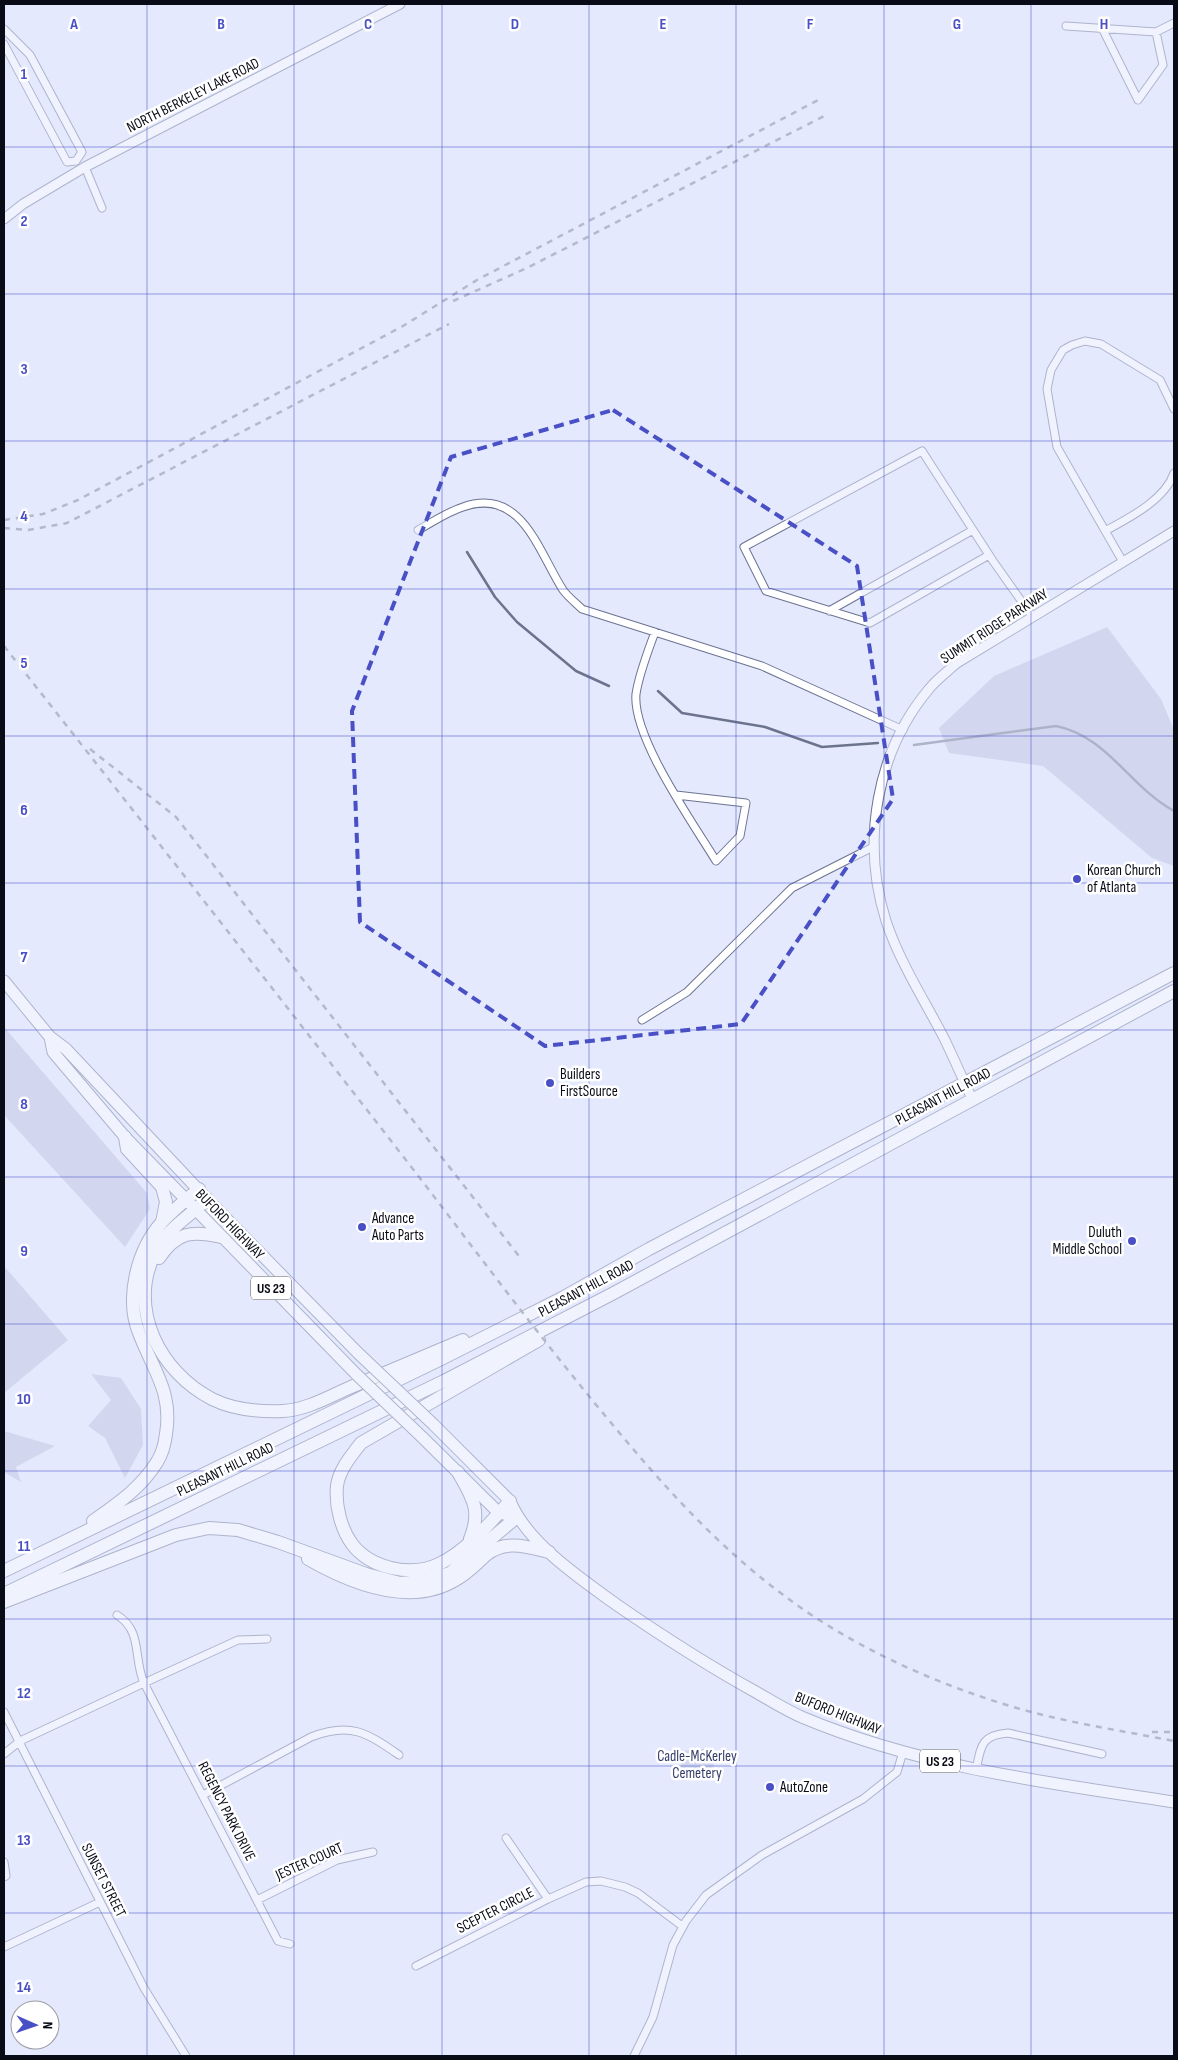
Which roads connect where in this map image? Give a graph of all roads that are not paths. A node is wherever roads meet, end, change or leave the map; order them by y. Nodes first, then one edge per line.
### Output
1 (400, 4) edge
2 (1174, 23) edge
3 (1066, 26) dead end
4 (1102, 28) junction
5 (4, 29) edge
6 (1156, 32) junction
7 (4, 44) edge
8 (81, 166) junction
9 (102, 208) dead end
10 (4, 219) edge
11 (1174, 408) edge
12 (1174, 473) edge
13 (418, 530) dead end
14 (973, 530) junction
15 (1105, 531) junction
16 (1174, 531) edge
17 (989, 555) junction
18 (1123, 562) junction
19 (829, 611) junction
20 (1032, 616) junction
21 (655, 632) junction
22 (903, 730) junction
23 (676, 795) junction
24 (875, 846) junction
25 (1174, 973) edge
26 (4, 981) edge
27 (1174, 992) edge
28 (642, 1020) dead end
29 (50, 1037) junction
30 (965, 1084) junction
31 (972, 1099) junction
32 (125, 1136) junction
33 (203, 1194) junction
34 (186, 1200) junction
35 (195, 1211) junction
36 (162, 1222) junction
37 (221, 1237) junction
38 (612, 1294) junction
39 (562, 1298) junction
40 (171, 1366) junction
41 (458, 1472) junction
42 (510, 1501) junction
43 (500, 1513) junction
44 (517, 1517) junction
45 (67, 1540) junction
46 (469, 1541) junction
47 (278, 1542) junction
48 (549, 1552) junction
49 (18, 1564) junction
50 (4, 1566) edge
51 (4, 1571) edge
52 (4, 1594) edge
53 (4, 1602) edge
54 (117, 1615) dead end
55 (267, 1639) dead end
56 (144, 1684) junction
57 (4, 1712) edge
58 (20, 1742) junction
59 (903, 1752) junction
60 (4, 1754) edge
61 (1102, 1754) dead end
62 (399, 1755) dead end
63 (976, 1770) junction
64 (203, 1795) junction
65 (1174, 1802) edge
66 (506, 1838) dead end
67 (373, 1852) dead end
68 (4, 1862) edge
69 (4, 1877) edge
70 (548, 1898) junction
71 (257, 1900) junction
72 (100, 1902) junction
73 (682, 1926) junction
74 (290, 1944) dead end
75 (4, 1947) edge
76 (416, 1966) dead end
77 (186, 2056) edge
78 (634, 2056) edge

1 - 8 street, NORTH BERKELEY LAKE ROAD
2 - 6 street
3 - 4 street
4 - 6 street
4 - 6 street
5 - 8 street
7 - 8 street
8 - 9 street
8 - 10 street, NORTH BERKELEY LAKE ROAD
11 - 15 street
12 - 15 street
13 - 21 street
14 - 17 street
14 - 19 street
14 - 19 street
15 - 18 street
16 - 18 street, SUMMIT RIDGE PARKWAY
17 - 19 street
17 - 20 street
18 - 20 street, SUMMIT RIDGE PARKWAY
20 - 22 street, SUMMIT RIDGE PARKWAY
21 - 22 street
21 - 23 street
22 - 24 street, SUMMIT RIDGE PARKWAY
23 - 23 street
24 - 28 street
24 - 30 street, SUMMIT RIDGE PARKWAY
25 - 30 highway, PLEASANT HILL ROAD
26 - 29 main road, BUFORD HIGHWAY / US 23
27 - 31 highway, PLEASANT HILL ROAD
29 - 32 main road, BUFORD HIGHWAY / US 23
29 - 33 main road, BUFORD HIGHWAY / US 23
30 - 31 street, SUMMIT RIDGE PARKWAY
30 - 39 highway, PLEASANT HILL ROAD
31 - 38 highway, PLEASANT HILL ROAD
32 - 34 main road, BUFORD HIGHWAY / US 23
32 - 36 highway
33 - 34 highway
33 - 35 highway
33 - 42 main road, BUFORD HIGHWAY / US 23, bridge
34 - 35 main road, BUFORD HIGHWAY / US 23
34 - 36 highway
35 - 37 main road, BUFORD HIGHWAY / US 23
35 - 40 highway
36 - 45 highway
37 - 40 highway
37 - 41 main road, BUFORD HIGHWAY / US 23, bridge
38 - 46 highway
38 - 52 highway, PLEASANT HILL ROAD
39 - 40 highway
39 - 45 highway, PLEASANT HILL ROAD
41 - 43 main road, BUFORD HIGHWAY / US 23
41 - 46 highway
42 - 43 highway
42 - 44 main road, BUFORD HIGHWAY / US 23
43 - 44 main road
43 - 46 highway
44 - 47 highway
44 - 48 main road, BUFORD HIGHWAY / US 23
45 - 49 highway, PLEASANT HILL ROAD
47 - 48 highway
47 - 53 highway
48 - 59 main road, BUFORD HIGHWAY / US 23
49 - 50 highway
49 - 51 highway, PLEASANT HILL ROAD
54 - 56 street, REGENCY PARK DRIVE
55 - 56 street
56 - 58 street
56 - 64 street, REGENCY PARK DRIVE
57 - 58 street, SUNSET STREET
58 - 60 street
58 - 72 street, SUNSET STREET
59 - 63 main road, BUFORD HIGHWAY / US 23
59 - 73 street
61 - 63 street
62 - 64 street
63 - 65 main road, BUFORD HIGHWAY / US 23
64 - 71 street, REGENCY PARK DRIVE
66 - 70 street, SCEPTER CIRCLE
67 - 71 street, JESTER COURT
68 - 69 street
70 - 73 street
70 - 76 street, SCEPTER CIRCLE
71 - 74 street, REGENCY PARK DRIVE
72 - 75 street
72 - 77 street, SUNSET STREET
73 - 78 street

